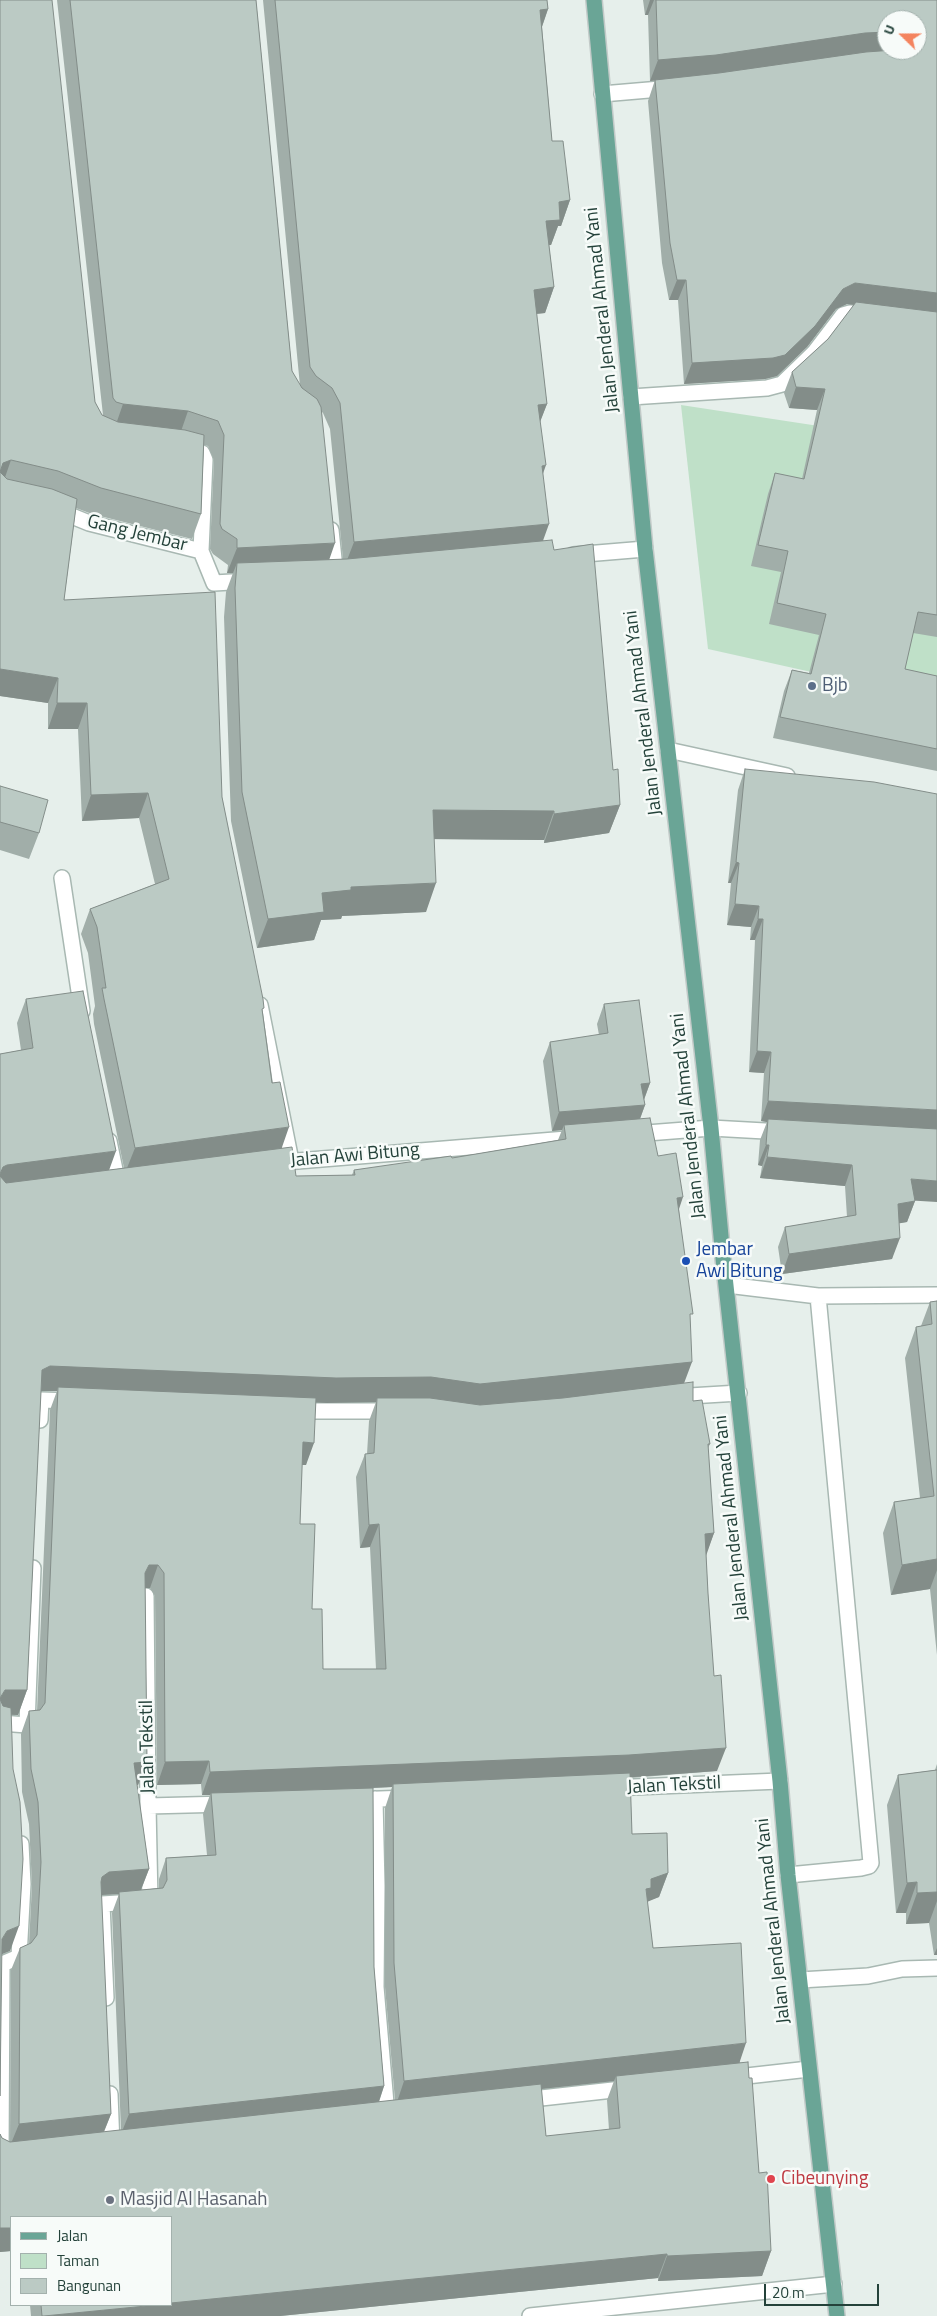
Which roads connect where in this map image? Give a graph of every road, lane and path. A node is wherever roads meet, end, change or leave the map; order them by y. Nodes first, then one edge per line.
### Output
1 (594, 0) edge
2 (690, 87) edge
3 (602, 94) junction
4 (878, 317) edge
5 (631, 397) junction
6 (168, 445) edge
7 (46, 506) edge
8 (330, 513) edge
9 (646, 549) junction
10 (201, 551) junction
11 (560, 556) edge
12 (356, 576) edge
13 (260, 581) edge
14 (214, 583) junction
15 (215, 603) edge
16 (668, 750) junction
17 (803, 779) edge
18 (62, 878) dead end
19 (258, 995) edge
20 (85, 1026) edge
21 (106, 1128) edge
22 (712, 1128) junction
23 (796, 1133) edge
24 (623, 1135) edge
25 (594, 1137) edge
26 (291, 1161) junction
27 (262, 1164) edge
28 (137, 1181) edge
29 (727, 1285) junction
30 (937, 1295) edge
31 (818, 1296) junction
32 (739, 1393) junction
33 (662, 1399) edge
34 (90, 1402) edge
35 (278, 1410) edge
36 (403, 1411) edge
37 (39, 1439) edge
38 (33, 1556) edge
39 (146, 1596) edge
40 (5, 1724) edge
41 (11, 1744) edge
42 (780, 1781) junction
43 (592, 1789) edge
44 (425, 1797) edge
45 (375, 1799) junction
46 (336, 1800) edge
47 (237, 1803) edge
48 (148, 1806) junction
49 (20, 1826) edge
50 (788, 1875) junction
51 (937, 1968) edge
52 (800, 1980) junction
53 (106, 2010) edge
54 (809, 2069) junction
55 (109, 2077) edge
56 (711, 2080) edge
57 (642, 2087) edge
58 (505, 2102) edge
59 (406, 2112) edge
60 (131, 2142) edge
61 (112, 2144) junction
62 (93, 2147) edge
63 (20, 2155) edge
64 (1, 2157) edge
65 (834, 2284) junction
66 (530, 2316) edge
67 (837, 2316) edge

1 - 3 main road, Jalan Jenderal Ahmad Yani
2 - 3 street
3 - 5 main road, Jalan Jenderal Ahmad Yani
4 - 5 street
5 - 9 main road, Jalan Jenderal Ahmad Yani
6 - 10 street
7 - 10 street, Gang Jembar
8 - 12 street
9 - 11 street
9 - 16 main road, Jalan Jenderal Ahmad Yani
10 - 14 street, Gang Jembar
13 - 14 street
14 - 15 street, Gang Jembar
16 - 17 street
16 - 22 main road, Jalan Jenderal Ahmad Yani
18 - 20 street
19 - 26 street
21 - 28 street
22 - 23 street
22 - 24 street
22 - 29 main road, Jalan Jenderal Ahmad Yani
25 - 26 street, Jalan Awi Bitung
26 - 27 street, Jalan Awi Bitung
29 - 31 street
29 - 32 main road, Jalan Jenderal Ahmad Yani
30 - 31 street
31 - 50 street
32 - 33 street
32 - 42 main road, Jalan Jenderal Ahmad Yani
34 - 37 street
35 - 36 street
38 - 40 street
39 - 48 street, Jalan Tekstil
40 - 41 street
42 - 43 street, Jalan Tekstil
42 - 50 main road, Jalan Jenderal Ahmad Yani
44 - 45 street
45 - 46 street
45 - 59 street
47 - 48 street, Jalan Tekstil
48 - 53 street
49 - 64 street
50 - 52 main road, Jalan Jenderal Ahmad Yani
51 - 52 street
52 - 54 main road, Jalan Jenderal Ahmad Yani
54 - 56 street
54 - 65 main road, Jalan Jenderal Ahmad Yani
55 - 61 street
57 - 58 street
60 - 61 street
61 - 62 street
63 - 64 street
65 - 66 street
65 - 67 main road, Jalan Jenderal Ahmad Yani

